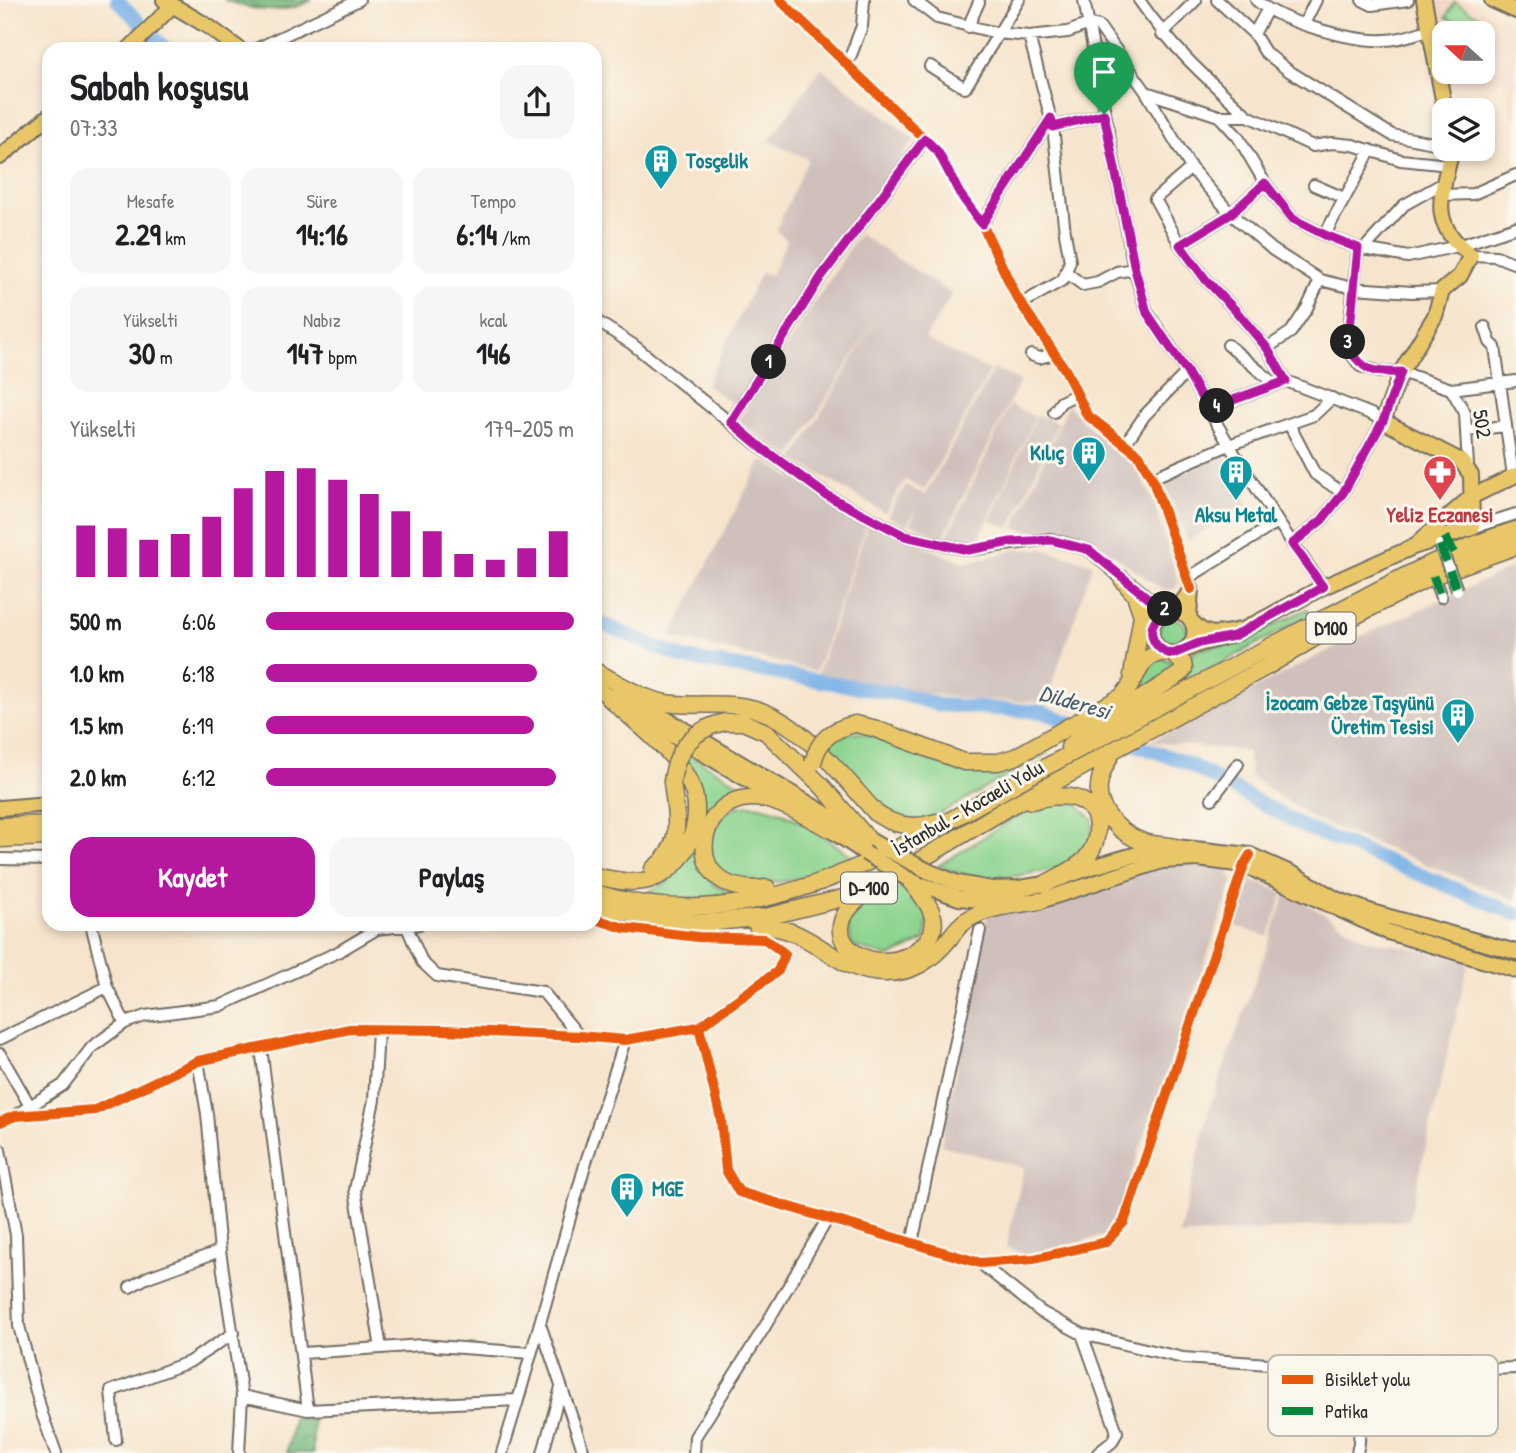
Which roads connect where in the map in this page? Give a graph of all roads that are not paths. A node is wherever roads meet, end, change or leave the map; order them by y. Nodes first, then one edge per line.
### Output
1 (359, 0) edge
2 (780, 0) edge
3 (864, 0) edge
4 (915, 0) edge
5 (1019, 0) edge
6 (1084, 0) edge
7 (1139, 0) edge
8 (1196, 0) edge
9 (1217, 0) edge
10 (1256, 0) edge
11 (1316, 0) edge
12 (1362, 0) edge
13 (1408, 0) edge
14 (1424, 0) edge
15 (1492, 0) edge
16 (979, 2) dead end
17 (169, 3) edge
18 (1267, 10) junction
19 (1516, 11) edge
20 (1089, 24) junction
21 (1304, 24) junction
22 (968, 27) junction
23 (1428, 30) junction
24 (997, 33) junction
25 (1162, 34) junction
26 (1254, 34) junction
27 (1029, 36) junction
28 (136, 42) edge
29 (229, 42) edge
30 (271, 42) edge
31 (848, 63) junction
32 (930, 66) dead end
33 (1146, 92) junction
34 (1442, 98) edge
35 (1104, 114) junction
36 (1219, 116) junction
37 (1248, 116) junction
38 (42, 122) edge
39 (1052, 123) junction
40 (925, 139) junction
41 (1432, 143) edge
42 (1370, 150) junction
43 (0, 157) edge
44 (1449, 161) edge
45 (1448, 165) junction
46 (1191, 168) junction
47 (1516, 175) edge
48 (1265, 183) junction
49 (1314, 184) dead end
50 (1444, 188) junction
51 (1344, 198) junction
52 (1231, 214) junction
53 (982, 224) junction
54 (1516, 227) edge
55 (1325, 235) junction
56 (1180, 245) junction
57 (1458, 246) junction
58 (1361, 248) junction
59 (1471, 255) junction
60 (1516, 264) edge
61 (1135, 269) junction
62 (1067, 273) junction
63 (1320, 281) junction
64 (1353, 288) junction
65 (1442, 291) junction
66 (1021, 304) junction
67 (602, 325) edge
68 (1485, 327) dead end
69 (1228, 345) dead end
70 (1267, 348) junction
71 (1054, 354) junction
72 (1031, 355) dead end
73 (1187, 372) junction
74 (1401, 372) junction
75 (1516, 381) edge
76 (1280, 382) junction
77 (1501, 384) junction
78 (1451, 389) junction
79 (1077, 394) junction
80 (1332, 398) junction
81 (1208, 409) junction
82 (1054, 412) dead end
83 (1383, 421) junction
84 (731, 422) junction
85 (1289, 424) junction
86 (1504, 426) junction
87 (1466, 431) junction
88 (1125, 444) junction
89 (1229, 445) junction
90 (1468, 467) junction
91 (1514, 475) edge
92 (1152, 478) junction
93 (1343, 493) junction
94 (1471, 497) junction
95 (1516, 514) edge
96 (1278, 522) junction
97 (1472, 528) junction
98 (1516, 530) edge
99 (1292, 544) junction
100 (1446, 545) junction
101 (1516, 546) edge
102 (1413, 547) junction
103 (1433, 576) junction
104 (1122, 579) junction
105 (1190, 584) junction
106 (1323, 587) junction
107 (1457, 590) dead end
108 (1441, 597) dead end
109 (1169, 611) junction
110 (1191, 620) junction
111 (1245, 629) junction
112 (1175, 652) junction
113 (602, 675) edge
114 (602, 677) edge
115 (602, 692) edge
116 (1102, 707) junction
117 (1125, 719) junction
118 (1114, 751) junction
119 (1238, 764) dead end
120 (822, 786) junction
121 (1212, 799) dead end
122 (42, 805) edge
123 (1009, 807) junction
124 (0, 808) edge
125 (962, 813) junction
126 (42, 824) edge
127 (0, 826) edge
128 (834, 831) junction
129 (42, 837) edge
130 (0, 839) edge
131 (871, 845) junction
132 (1176, 847) junction
133 (0, 859) edge
134 (42, 860) edge
135 (1247, 860) junction
136 (602, 875) edge
137 (602, 876) edge
138 (908, 879) junction
139 (885, 881) junction
140 (1045, 884) junction
141 (811, 886) junction
142 (602, 895) edge
143 (1040, 901) junction
144 (602, 907) edge
145 (602, 921) edge
146 (705, 923) junction
147 (979, 930) dead end
148 (93, 931) edge
149 (374, 931) edge
150 (409, 931) edge
151 (1516, 952) edge
152 (1516, 970) edge
153 (107, 987) junction
154 (125, 1023) junction
155 (699, 1027) junction
156 (378, 1031) junction
157 (579, 1036) junction
158 (0, 1039) edge
159 (625, 1040) junction
160 (261, 1048) junction
161 (0, 1054) edge
162 (198, 1061) junction
163 (30, 1106) junction
164 (15, 1116) junction
165 (0, 1122) edge
166 (0, 1150) edge
167 (828, 1218) junction
168 (912, 1243) junction
169 (220, 1251) junction
170 (980, 1264) junction
171 (130, 1287) dead end
172 (540, 1324) junction
173 (234, 1333) junction
174 (1082, 1334) junction
175 (381, 1348) junction
176 (302, 1353) junction
177 (531, 1353) junction
178 (1268, 1364) edge
179 (1516, 1368) edge
180 (1498, 1369) edge
181 (561, 1387) junction
182 (242, 1396) junction
183 (518, 1400) junction
184 (308, 1410) junction
185 (1361, 1436) edge
186 (116, 1440) dead end
187 (55, 1453) edge
188 (239, 1453) edge
189 (502, 1453) edge
190 (542, 1453) edge
191 (584, 1453) edge
192 (694, 1453) edge
193 (1098, 1453) edge
194 (1357, 1453) edge

1 - 30 street
2 - 31 street
3 - 31 street
4 - 22 street
5 - 24 street
6 - 20 street
7 - 25 street
8 - 25 street
9 - 26 street
10 - 18 street
11 - 21 street
12 - 13 street
14 - 23 main road
15 - 19 main road
16 - 22 street
17 - 28 main road
17 - 29 main road
18 - 21 street
18 - 26 street
20 - 27 street
20 - 33 street
20 - 35 street
21 - 23 street
22 - 24 street
23 - 34 main road
24 - 27 street
24 - 32 street
25 - 37 street
26 - 41 street
27 - 39 street
31 - 40 street
33 - 36 street
33 - 46 street
35 - 39 street
35 - 61 street
36 - 37 street
36 - 48 street
37 - 42 street
38 - 43 main road
39 - 53 street
39 - 62 street
40 - 53 street
40 - 84 street
42 - 45 street
42 - 51 street
44 - 45 main road
45 - 50 main road
46 - 52 street
46 - 56 street
47 - 50 street
48 - 52 street
48 - 55 street
49 - 51 street
50 - 57 main road
50 - 58 street
51 - 55 street
52 - 56 street
52 - 63 street
53 - 66 street
54 - 57 street
55 - 58 street
56 - 70 street
57 - 58 street
57 - 59 main road
58 - 64 street
59 - 60 street
59 - 65 main road
61 - 62 street
61 - 73 street
62 - 66 street
63 - 64 street
63 - 70 street
64 - 65 street
64 - 74 street
65 - 74 main road
66 - 71 street
67 - 84 street
68 - 77 street
69 - 76 street
70 - 76 street
71 - 72 street
71 - 79 street
73 - 81 street
73 - 88 street
74 - 78 street
74 - 83 main road
75 - 77 street
76 - 80 street
76 - 81 street
77 - 78 street
77 - 86 street
78 - 87 street, 502
79 - 82 street
79 - 88 street
80 - 83 street
80 - 85 street
81 - 89 street
83 - 90 main road
83 - 93 street
84 - 104 street
85 - 89 street
85 - 93 street
86 - 87 street
86 - 91 street
87 - 90 street, 502
88 - 92 street
89 - 92 street
89 - 96 street
90 - 94 main road
91 - 94 main road
92 - 105 street
93 - 99 street
94 - 97 main road
94 - 102 main road
95 - 97 street
96 - 99 street
96 - 105 street
97 - 100 main road
98 - 100 highway, D100
99 - 106 street
100 - 102 main road
100 - 107 street, bridge
100 - 117 highway, D100
101 - 103 highway, D100
102 - 106 main road
103 - 108 street
103 - 118 highway, D100
104 - 109 main road
104 - 116 highway
105 - 109 main road
105 - 110 main road
106 - 111 main road
109 - 110 main road
109 - 112 main road
110 - 111 main road
110 - 112 main road
111 - 112 main road
112 - 116 highway
112 - 117 highway
113 - 125 highway
114 - 131 main road
115 - 128 main road
115 - 137 highway
116 - 120 highway, bridge
117 - 125 highway, D100
118 - 123 highway, İstanbul - Kocaeli Yolu / D-100
118 - 132 highway
119 - 121 street
120 - 131 highway
120 - 136 highway, bridge
122 - 124 main road
123 - 139 highway, İstanbul - Kocaeli Yolu / D-100
123 - 140 highway
125 - 141 highway, D100
126 - 127 highway
128 - 131 main road
128 - 141 highway
129 - 130 highway
131 - 138 main road, bridge
131 - 140 main road, bridge
132 - 135 main road
132 - 140 main road
133 - 134 street
135 - 143 main road
135 - 151 main road
135 - 152 main road
135 - 170 street
138 - 139 highway
138 - 143 main road
139 - 146 highway, İstanbul - Kocaeli Yolu / D-100
141 - 142 highway, D100
143 - 146 highway
144 - 146 highway, İstanbul - Kocaeli Yolu / D-100
145 - 155 street
147 - 168 street
148 - 153 street
149 - 154 street
150 - 157 street
153 - 154 street
153 - 158 street
154 - 163 street
155 - 159 street
155 - 167 street
156 - 157 street
156 - 160 street
156 - 175 street
157 - 159 street
159 - 172 street
160 - 162 street
160 - 176 street
161 - 163 street
162 - 164 street
162 - 169 street
163 - 164 street
164 - 165 street
166 - 187 street
167 - 168 street
167 - 192 street
168 - 170 street
169 - 171 street
169 - 173 street
170 - 174 street
172 - 177 street
172 - 181 street
173 - 182 street
173 - 186 street
174 - 178 street
174 - 193 street
175 - 176 street
175 - 177 street
176 - 184 street
177 - 183 street
179 - 180 street
181 - 190 street
181 - 191 street
182 - 184 street
182 - 188 street
183 - 184 street
183 - 189 street
185 - 194 street

